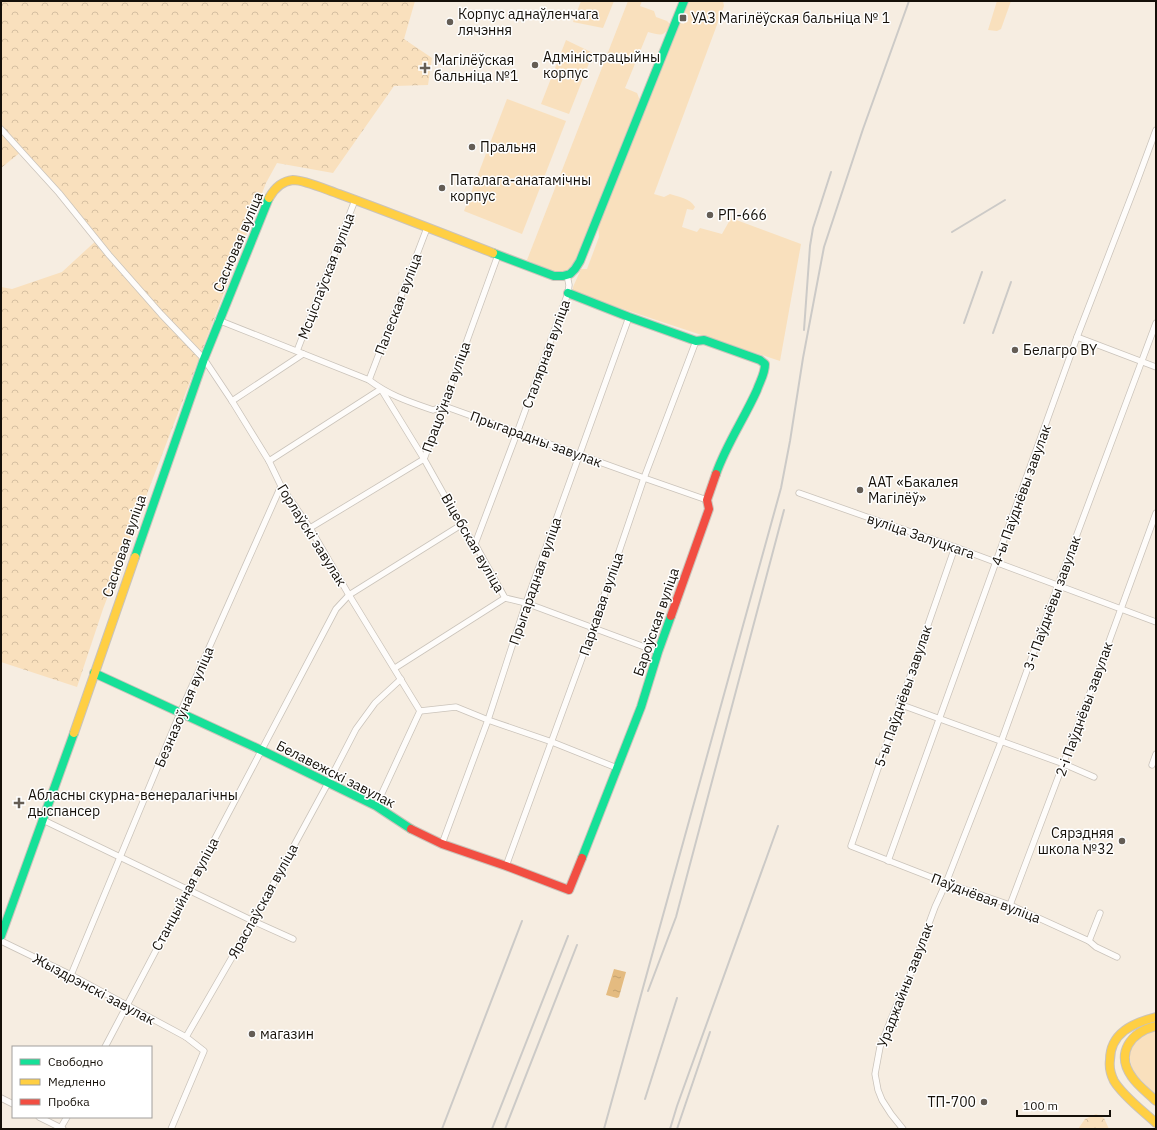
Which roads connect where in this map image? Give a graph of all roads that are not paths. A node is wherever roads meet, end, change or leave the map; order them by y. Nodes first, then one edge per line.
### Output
1 (684, 1) edge
2 (1, 129) edge
3 (1156, 130) edge
4 (355, 200) junction
5 (427, 228) junction
6 (498, 255) junction
7 (567, 275) junction
8 (568, 293) junction
9 (629, 317) junction
10 (218, 320) junction
11 (1156, 323) edge
12 (1077, 337) junction
13 (696, 341) junction
14 (300, 353) junction
15 (204, 359) junction
16 (1142, 362) junction
17 (1156, 367) edge
18 (369, 380) junction
19 (381, 389) junction
20 (232, 401) junction
21 (444, 406) junction
22 (517, 433) junction
23 (579, 455) junction
24 (424, 459) junction
25 (269, 461) junction
26 (644, 478) junction
27 (282, 486) junction
28 (799, 493) dead end
29 (707, 500) junction
30 (1155, 516) edge
31 (461, 525) junction
32 (310, 528) junction
33 (475, 544) junction
34 (955, 547) junction
35 (996, 562) junction
36 (1058, 585) junction
37 (349, 596) junction
38 (505, 598) junction
39 (526, 603) junction
40 (1120, 610) junction
41 (1156, 622) edge
42 (593, 628) junction
43 (658, 652) junction
44 (395, 668) junction
45 (94, 673) junction
46 (401, 679) junction
47 (899, 704) junction
48 (420, 711) junction
49 (180, 713) junction
50 (488, 720) junction
51 (939, 720) junction
52 (552, 742) junction
53 (1001, 742) junction
54 (261, 750) junction
55 (1156, 754) edge
56 (1064, 764) junction
57 (1152, 765) dead end
58 (617, 768) junction
59 (1094, 777) dead end
60 (328, 783) junction
61 (376, 806) junction
62 (43, 820) junction
63 (442, 844) junction
64 (851, 846) joint
65 (120, 858) junction
66 (888, 861) junction
67 (506, 866) junction
68 (946, 883) junction
69 (188, 889) junction
70 (569, 890) joint
71 (1010, 905) junction
72 (1100, 913) dead end
73 (253, 921) junction
74 (1, 936) edge
75 (293, 939) dead end
76 (1, 940) edge
77 (1089, 941) junction
78 (1117, 957) dead end
79 (71, 975) junction
80 (127, 1006) junction
81 (1156, 1017) edge
82 (1156, 1026) edge
83 (186, 1037) junction
84 (106, 1046) edge
85 (1, 1098) edge
86 (1156, 1100) edge
87 (12, 1104) edge
88 (40, 1118) edge
89 (66, 1118) edge
90 (1156, 1123) edge
91 (61, 1129) edge
92 (172, 1129) edge
93 (903, 1129) edge

1 - 7 main road
2 - 15 street, Горлаўскі завулак
3 - 12 street, 4-ы Паўднёвы завулак
4 - 5 main road
4 - 10 main road, Сасновая вуліца
4 - 14 street, Мсціслаўская вуліца
5 - 6 main road
5 - 18 street, Палеская вуліца
6 - 7 main road
6 - 21 street, Працоўная вуліца
7 - 8 street, Сталярная вуліца
8 - 9 main road
8 - 22 street, Сталярная вуліца
9 - 13 main road
9 - 23 street, Прыгарадная вуліца
10 - 14 street
10 - 15 main road, Сасновая вуліца
11 - 16 street, 3-і Паўднёвы завулак
12 - 16 street
12 - 35 street, 4-ы Паўднёвы завулак
13 - 26 street, Паркавая вуліца
13 - 29 main road, Бароўская вуліца
14 - 18 street
14 - 20 street
15 - 20 street, Горлаўскі завулак
15 - 45 main road, Сасновая вуліца
16 - 17 street
16 - 36 street, 3-і Паўднёвы завулак
18 - 19 street, Прыгарадны завулак
19 - 21 street, Прыгарадны завулак
19 - 24 street, Віцебская вуліца
19 - 25 street
20 - 25 street, Горлаўскі завулак
21 - 22 street, Прыгарадны завулак
21 - 24 street, Працоўная вуліца
22 - 23 street, Прыгарадны завулак
22 - 33 street, Сталярная вуліца
23 - 26 street, Прыгарадны завулак
23 - 39 street, Прыгарадная вуліца
24 - 31 street, Віцебская вуліца
24 - 32 street, Працоўная вуліца
25 - 27 street, Горлаўскі завулак
26 - 29 street, Прыгарадны завулак
26 - 42 street, Паркавая вуліца
27 - 32 street, Горлаўскі завулак
27 - 49 street, Безназоўная вуліца
28 - 34 street, вуліца Залуцкага
29 - 43 main road, Бароўская вуліца
30 - 40 street, 2-і Паўднёвы завулак
31 - 33 street, Віцебская вуліца
31 - 37 street
32 - 37 street, Горлаўскі завулак
33 - 38 street, Віцебская вуліца
34 - 35 street, вуліца Залуцкага
34 - 47 street, 5-ы Паўднёвы завулак
35 - 36 street, вуліца Залуцкага
35 - 51 street, 4-ы Паўднёвы завулак
36 - 40 street, вуліца Залуцкага
36 - 53 street, 3-і Паўднёвы завулак
37 - 44 street, Горлаўскі завулак
37 - 54 street, Станцыйная вуліца
38 - 39 street, Віцебская вуліца
38 - 44 street
39 - 42 street, Віцебская вуліца
39 - 50 street, Прыгарадная вуліца
40 - 41 street, вуліца Залуцкага
40 - 56 street, 2-і Паўднёвы завулак
42 - 43 street, Віцебская вуліца
42 - 52 street, Паркавая вуліца
43 - 58 main road, Бароўская вуліца
44 - 46 street, Горлаўскі завулак
45 - 49 main road, Белавежскі завулак
45 - 62 main road, Сасновая вуліца
46 - 48 street, Горлаўскі завулак
46 - 60 street, Яраслаўская вуліца
47 - 51 street
47 - 64 street, 5-ы Паўднёвы завулак
48 - 50 street
48 - 61 street
49 - 54 main road, Белавежскі завулак
49 - 65 street, Безназоўная вуліца
50 - 52 street
50 - 63 street, Прыгарадная вуліца
51 - 53 street
51 - 66 street, 4-ы Паўднёвы завулак
52 - 58 street
52 - 67 street, Паркавая вуліца
53 - 56 street
53 - 68 street, 3-і Паўднёвы завулак
54 - 60 main road, Белавежскі завулак
54 - 69 street, Станцыйная вуліца
55 - 57 street
56 - 59 street
56 - 71 street, 2-і Паўднёвы завулак
58 - 70 main road, Бароўская вуліца
60 - 61 main road, Белавежскі завулак
60 - 73 street, Яраслаўская вуліца
61 - 63 main road, Белавежскі завулак
62 - 65 street
62 - 74 main road, Сасновая вуліца
63 - 67 main road, Белавежскі завулак
64 - 66 street, Паўднёвая вуліца
65 - 69 street
65 - 79 street, Безназоўная вуліца
66 - 68 street, Паўднёвая вуліца
67 - 70 main road, Белавежскі завулак
68 - 71 street, Паўднёвая вуліца
68 - 93 street, Ураджайны завулак
69 - 73 street
69 - 80 street, Станцыйная вуліца
71 - 77 street, Паўднёвая вуліца
72 - 77 street
73 - 75 street
73 - 83 street, Яраслаўская вуліца
76 - 79 street, Жыздрэнскі завулак
77 - 78 street, Паўднёвая вуліца
79 - 80 street, Жыздрэнскі завулак
80 - 83 street, Жыздрэнскі завулак
80 - 84 street, Станцыйная вуліца
81 - 90 main road
82 - 86 main road
83 - 92 street
85 - 87 street
88 - 91 street
89 - 91 street

